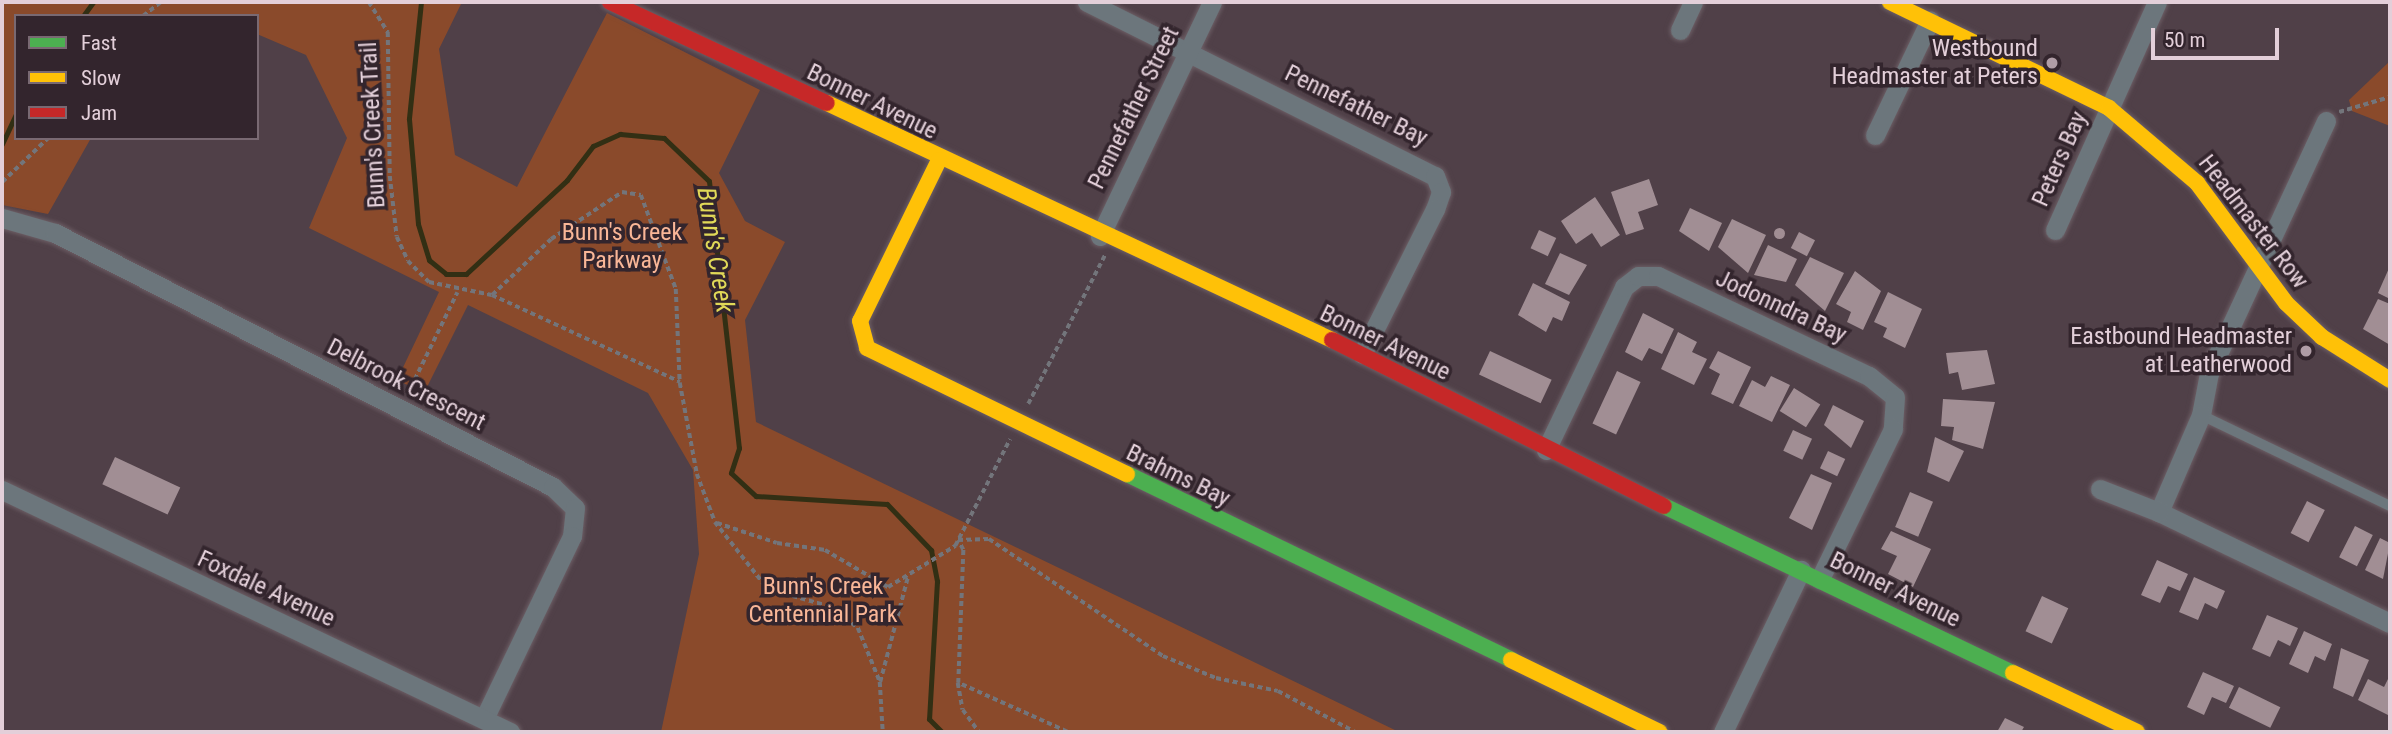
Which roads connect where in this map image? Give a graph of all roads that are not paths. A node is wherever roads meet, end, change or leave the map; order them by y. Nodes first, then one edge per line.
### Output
1 (610, 2) edge
2 (1087, 2) edge
3 (1212, 2) edge
4 (1693, 2) edge
5 (1890, 2) edge
6 (2157, 2) edge
7 (1930, 20) junction
8 (1680, 30) dead end
9 (1189, 51) junction
10 (2109, 108) junction
11 (2326, 121) road end
12 (1875, 135) dead end
13 (939, 160) junction
14 (2, 218) edge
15 (2055, 230) dead end
16 (1106, 238) junction
17 (2258, 265) junction
18 (1362, 355) junction
19 (2390, 380) edge
20 (2201, 415) junction
21 (1546, 450) junction
22 (2100, 489) dead end
23 (2, 490) edge
24 (2390, 506) edge
25 (2159, 512) junction
26 (1801, 570) junction
27 (1821, 579) junction
28 (2390, 623) edge
29 (484, 719) junction
30 (510, 732) edge
31 (1659, 732) edge
32 (1723, 732) edge
33 (2137, 732) edge

1 - 13 street, Bonner Avenue
2 - 9 street, Pennefather Bay
3 - 9 street, Pennefather Street
4 - 8 street
5 - 7 street, Headmaster Row
6 - 10 street, Peters Bay
7 - 10 street, Headmaster Row
7 - 12 street
9 - 16 street, Pennefather Street
9 - 18 street, Pennefather Bay
10 - 15 street, Peters Bay
10 - 17 street, Headmaster Row
11 - 17 street
13 - 16 street, Bonner Avenue
13 - 31 street, Brahms Bay
14 - 29 street, Delbrook Crescent
16 - 18 street, Bonner Avenue
17 - 19 street, Headmaster Row
17 - 20 street
18 - 21 street, Bonner Avenue
20 - 24 lane
20 - 25 street
21 - 26 street, Bonner Avenue
21 - 27 street, Jodonndra Bay
22 - 25 street
23 - 29 street, Foxdale Avenue
25 - 28 street
26 - 27 street, Bonner Avenue
26 - 32 street
27 - 33 street, Bonner Avenue
29 - 30 street, Foxdale Avenue

